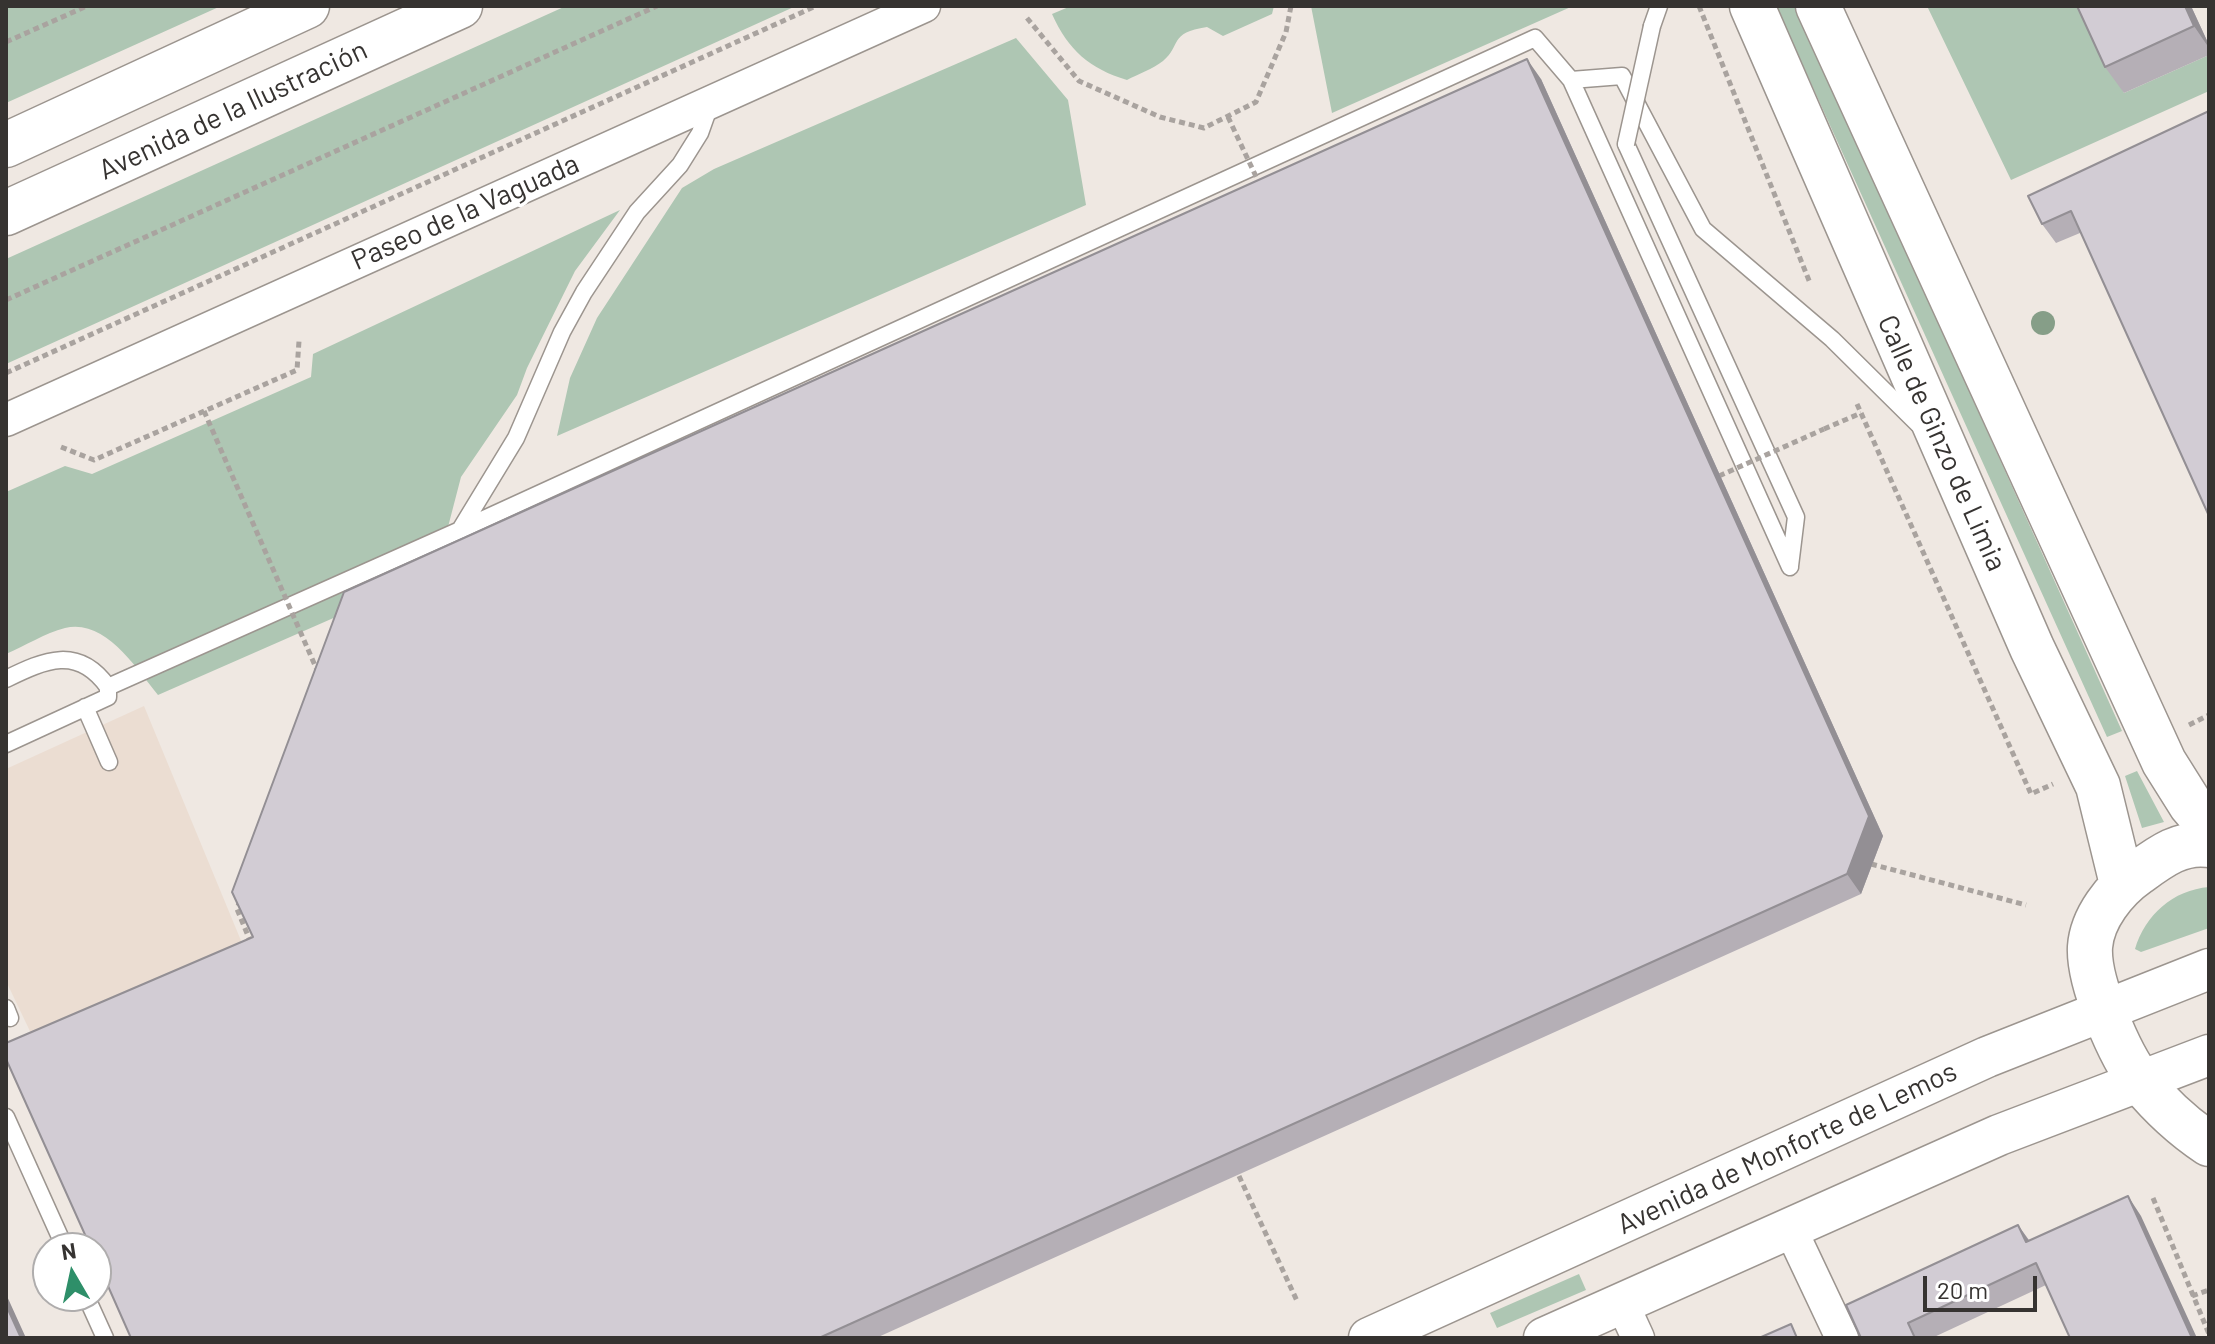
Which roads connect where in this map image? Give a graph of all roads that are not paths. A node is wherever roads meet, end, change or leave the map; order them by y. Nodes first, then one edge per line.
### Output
1 (307, 6) edge
2 (460, 6) edge
3 (924, 6) edge
4 (1659, 6) edge
5 (1752, 6) edge
6 (1818, 6) edge
7 (1571, 80) junction
8 (712, 99) junction
9 (6, 145) edge
10 (6, 213) edge
11 (6, 420) edge
12 (1946, 452) junction
13 (460, 530) junction
14 (6, 679) edge
15 (108, 687) junction
16 (85, 707) junction
17 (6, 747) edge
18 (109, 762) dead end
19 (2209, 826) edge
20 (2209, 845) edge
21 (2122, 884) junction
22 (2209, 969) edge
23 (2103, 1009) junction
24 (2209, 1055) edge
25 (2140, 1081) junction
26 (6, 1117) edge
27 (2209, 1144) edge
28 (1790, 1228) junction
29 (58, 1232) edge
30 (93, 1312) edge
31 (1630, 1320) edge
32 (105, 1338) edge
33 (1369, 1338) edge
34 (1544, 1338) edge
35 (1842, 1338) edge

1 - 9 main road
2 - 10 main road, Avenida de la Ilustración
3 - 8 street, Paseo de la Vaguada
4 - 7 lane, bridge
5 - 12 main road, Calle de Ginzo de Limia
6 - 19 main road
7 - 12 lane
7 - 13 lane
8 - 11 street, Paseo de la Vaguada
8 - 13 lane
12 - 21 main road, Calle de Ginzo de Limia
13 - 15 lane
14 - 15 lane
15 - 16 lane
16 - 17 lane
16 - 18 lane
20 - 21 main road
21 - 23 main road
22 - 23 street, Avenida de Monforte de Lemos
23 - 25 main road
23 - 33 street, Avenida de Monforte de Lemos
24 - 25 street
25 - 27 main road
25 - 28 street
26 - 29 lane
28 - 31 street
28 - 35 street
30 - 32 lane
31 - 34 street

